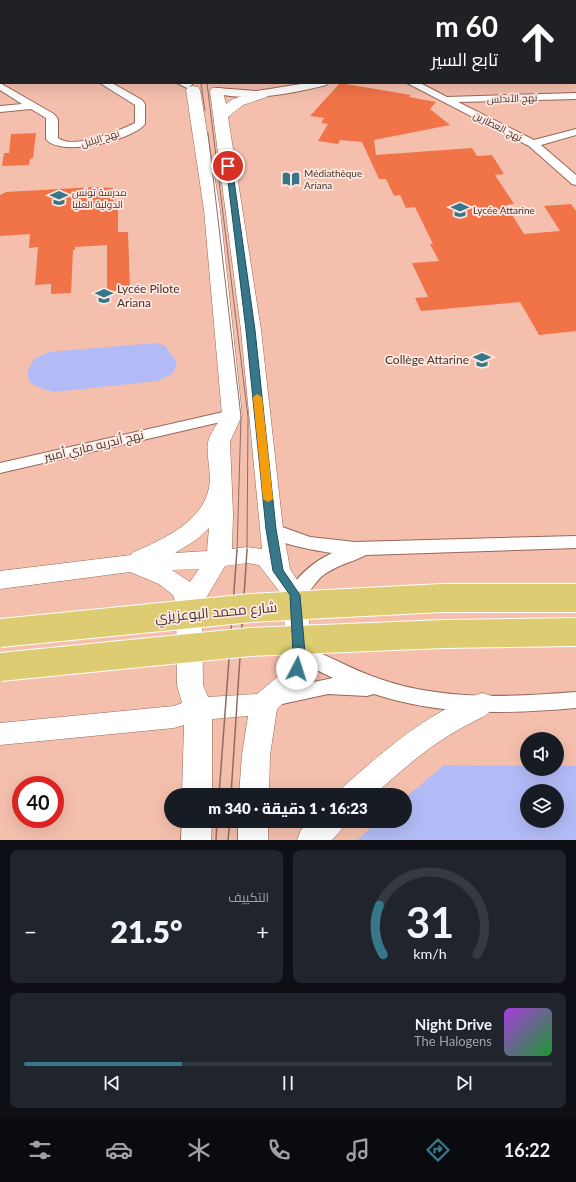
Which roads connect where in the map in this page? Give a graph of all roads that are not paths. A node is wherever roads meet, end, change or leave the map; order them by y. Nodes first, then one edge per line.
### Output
1 (107, 84) edge
2 (286, 84) edge
3 (317, 84) edge
4 (414, 84) edge
5 (187, 85) edge
6 (0, 86) edge
7 (222, 87) edge
8 (262, 94) junction
9 (576, 96) edge
10 (447, 100) junction
11 (33, 106) junction
12 (0, 109) edge
13 (221, 115) junction
14 (576, 132) edge
15 (533, 144) junction
16 (576, 181) edge
17 (232, 415) junction
18 (187, 425) junction
19 (219, 442) junction
20 (0, 468) edge
21 (220, 485) junction
22 (271, 529) junction
23 (576, 542) edge
24 (370, 549) junction
25 (217, 559) junction
26 (129, 564) junction
27 (278, 571) junction
28 (0, 580) edge
29 (295, 595) junction
30 (576, 598) edge
31 (189, 604) junction
32 (576, 632) edge
33 (0, 633) edge
34 (299, 653) junction
35 (0, 667) edge
36 (388, 689) junction
37 (268, 701) junction
38 (573, 702) edge
39 (482, 704) junction
40 (198, 709) junction
41 (0, 734) edge
42 (197, 788) edge
43 (254, 788) edge
44 (362, 788) edge
45 (253, 828) edge
46 (323, 828) edge
47 (253, 840) edge
48 (312, 840) edge

1 - 11 street, نهج البلبل
2 - 7 street
3 - 8 street
4 - 10 street, نهج العطارين
5 - 7 street
5 - 17 street
6 - 11 street, نهج البلبل
7 - 8 street
7 - 13 street
8 - 13 street
9 - 10 street, نهج الأندلس
10 - 15 street, نهج العطارين
11 - 12 street
13 - 22 street
14 - 15 street
15 - 16 street, نهج العطارين
17 - 18 street, نهج أندريه ماري أمبير
17 - 19 street
18 - 19 street, نهج أندريه ماري أمبير
18 - 20 street, نهج أندريه ماري أمبير
19 - 21 street
21 - 25 street
21 - 26 street
22 - 24 street
22 - 27 street
23 - 24 street
24 - 29 street
25 - 26 street
25 - 27 street
25 - 31 street
26 - 28 street
26 - 31 street
27 - 29 street
29 - 34 street
30 - 33 highway, شارع محمد البوعزيزي, bridge
31 - 40 street
32 - 35 highway, bridge
34 - 36 street
34 - 37 street
36 - 37 street
36 - 39 street
37 - 40 street
37 - 43 street
38 - 39 street
39 - 44 street
40 - 41 street
40 - 42 street
45 - 47 street
46 - 48 street

